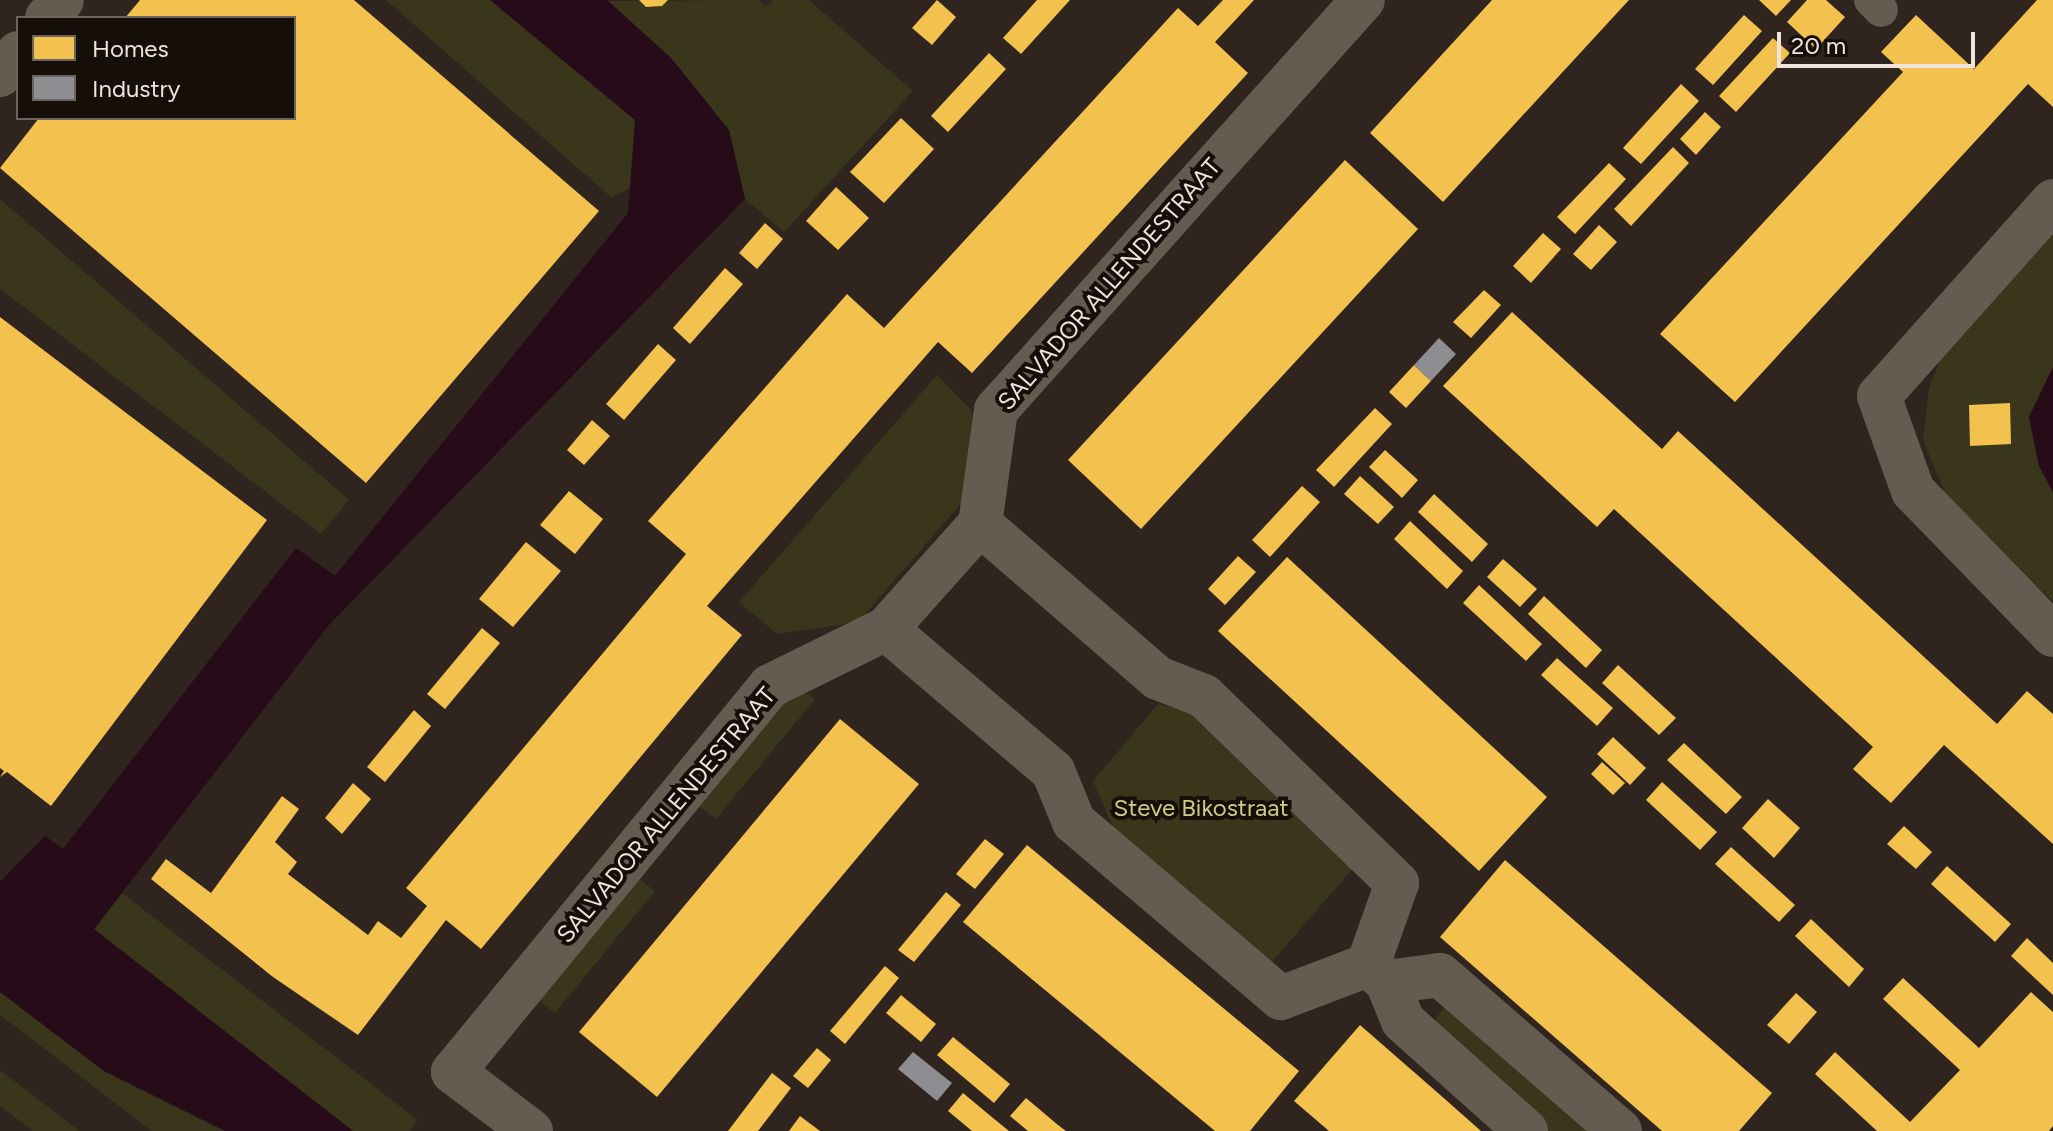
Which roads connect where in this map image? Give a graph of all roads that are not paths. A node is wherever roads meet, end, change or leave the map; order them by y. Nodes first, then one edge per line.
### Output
1 (62, 0) edge
2 (1363, 0) edge
3 (49, 16) edge
4 (16, 55) edge
5 (0, 75) edge
6 (2053, 201) edge
7 (980, 524) junction
8 (886, 629) junction
9 (2053, 635) edge
10 (1378, 974) junction
11 (531, 1131) edge
12 (1526, 1131) edge
13 (1620, 1131) edge

1 - 3 street
2 - 7 street, SALVADOR ALLENDESTRAAT
4 - 5 street
6 - 9 street
7 - 8 street, SALVADOR ALLENDESTRAAT
7 - 10 street
8 - 10 street
8 - 11 street, SALVADOR ALLENDESTRAAT
10 - 12 street
10 - 13 street

